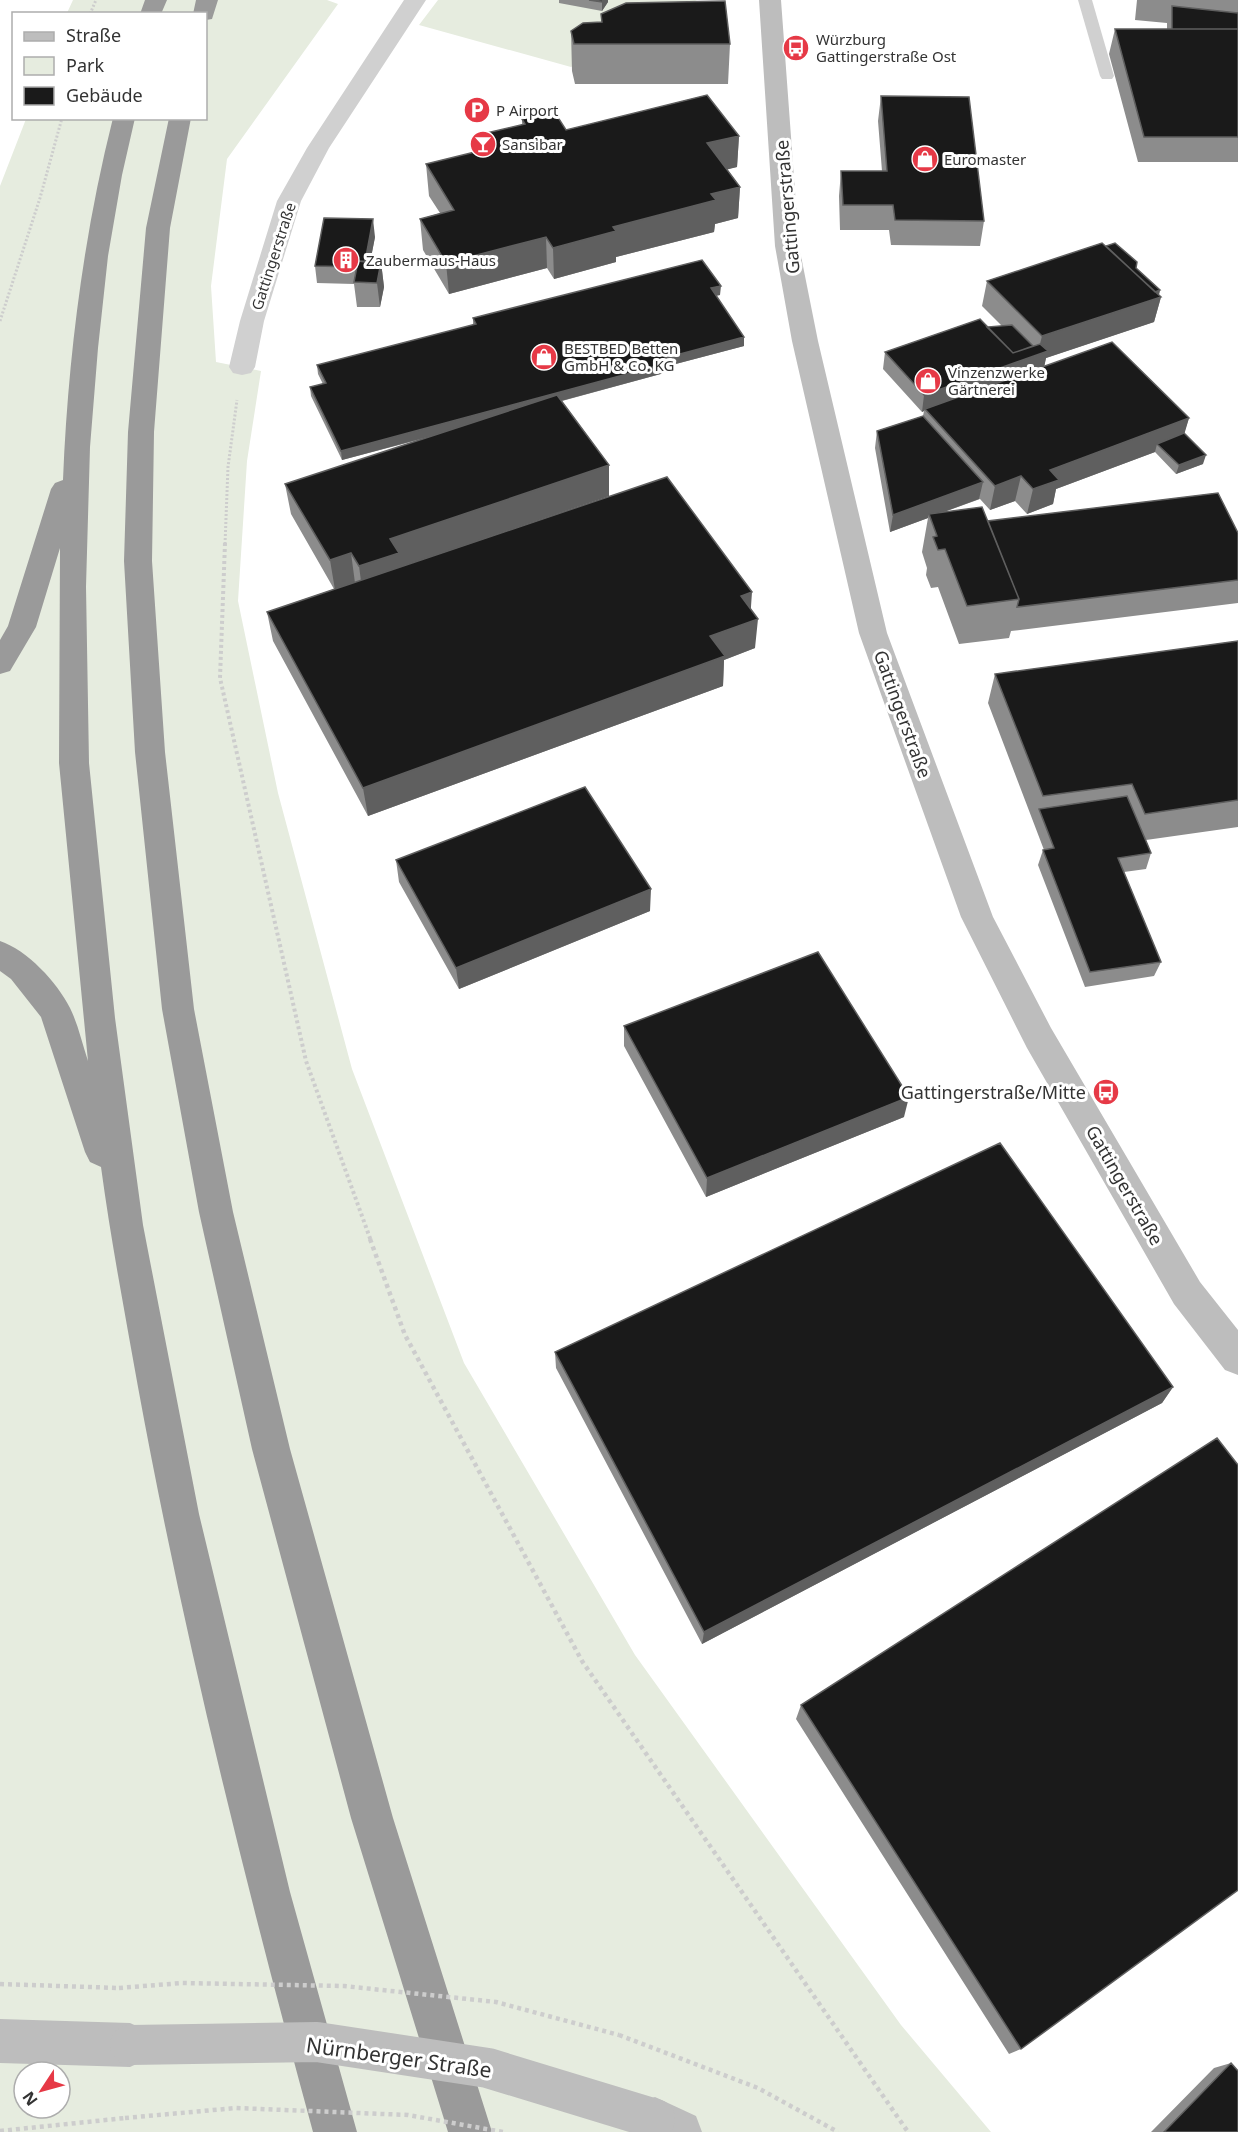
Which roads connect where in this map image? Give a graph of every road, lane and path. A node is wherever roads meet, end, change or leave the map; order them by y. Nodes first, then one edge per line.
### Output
1 (415, 0) edge
2 (770, 0) edge
3 (1085, 0) edge
4 (1107, 76) dead end
5 (61, 120) edge
6 (124, 120) edge
7 (180, 120) edge
8 (0, 321) edge
9 (242, 367) joint
10 (77, 447) junction
11 (0, 664) edge
12 (0, 954) edge
13 (126, 1225) junction
14 (1238, 1358) edge
15 (0, 1984) edge
16 (0, 2041) edge
17 (668, 2125) edge
18 (0, 2131) edge
19 (335, 2132) edge
20 (470, 2132) edge
21 (503, 2132) edge
22 (838, 2132) edge
23 (908, 2132) edge

1 - 9 street, Gattingerstraße
2 - 14 street, Gattingerstraße
3 - 4 lane
5 - 8 path
6 - 10 highway
7 - 20 highway
9 - 23 path
10 - 11 highway
10 - 13 highway
12 - 13 highway
13 - 19 highway
15 - 22 path, bridge
16 - 17 street, Nürnberger Straße, bridge
18 - 21 path, bridge

